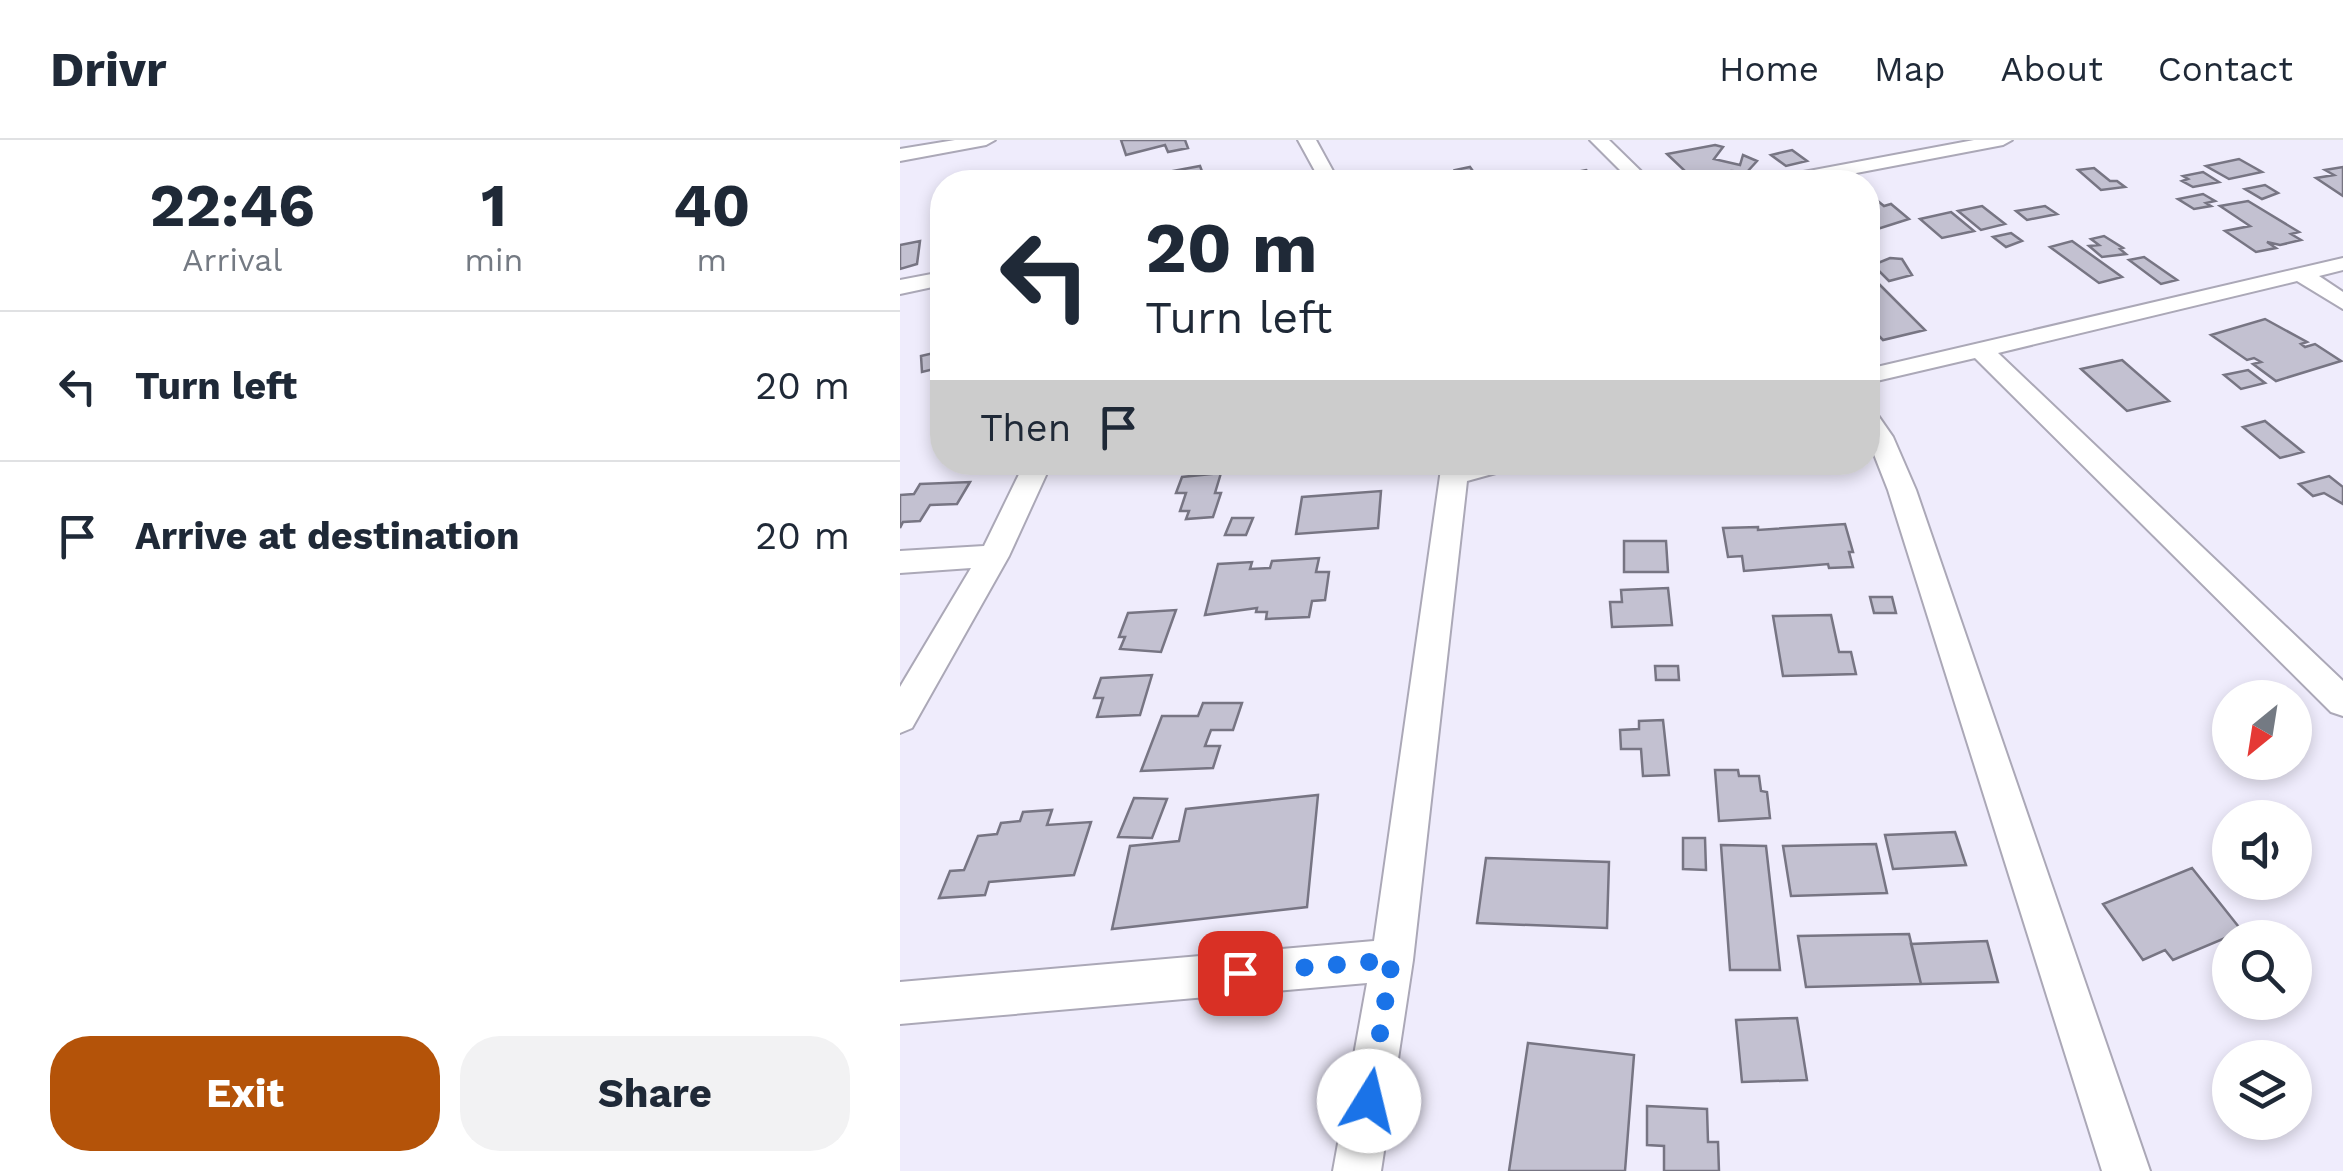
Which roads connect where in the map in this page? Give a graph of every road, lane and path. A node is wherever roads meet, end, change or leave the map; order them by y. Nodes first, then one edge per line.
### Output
1 (986, 140) edge
2 (1307, 140) edge
3 (1599, 140) edge
4 (1876, 140) edge
5 (2003, 140) edge
6 (900, 154) edge
7 (1903, 160) junction
8 (1323, 170) edge
9 (1630, 170) edge
10 (1848, 170) edge
11 (2343, 264) edge
12 (2301, 274) junction
13 (930, 281) edge
14 (900, 287) edge
15 (2343, 302) edge
16 (1982, 350) junction
17 (1880, 373) edge
18 (1880, 438) edge
19 (1033, 475) edge
20 (1456, 475) edge
21 (994, 556) junction
22 (900, 562) edge
23 (2343, 702) edge
24 (900, 718) edge
25 (1392, 960) junction
26 (900, 1002) edge
27 (1358, 1171) edge
28 (2126, 1171) edge

1 - 6 street
2 - 8 street
3 - 9 street
4 - 7 street
5 - 7 street
7 - 10 street
11 - 12 street
12 - 15 street
12 - 16 street
13 - 14 street
16 - 17 street
16 - 23 street
18 - 28 street
19 - 21 street
20 - 25 street
21 - 22 street
21 - 24 street
25 - 26 street
25 - 27 street

